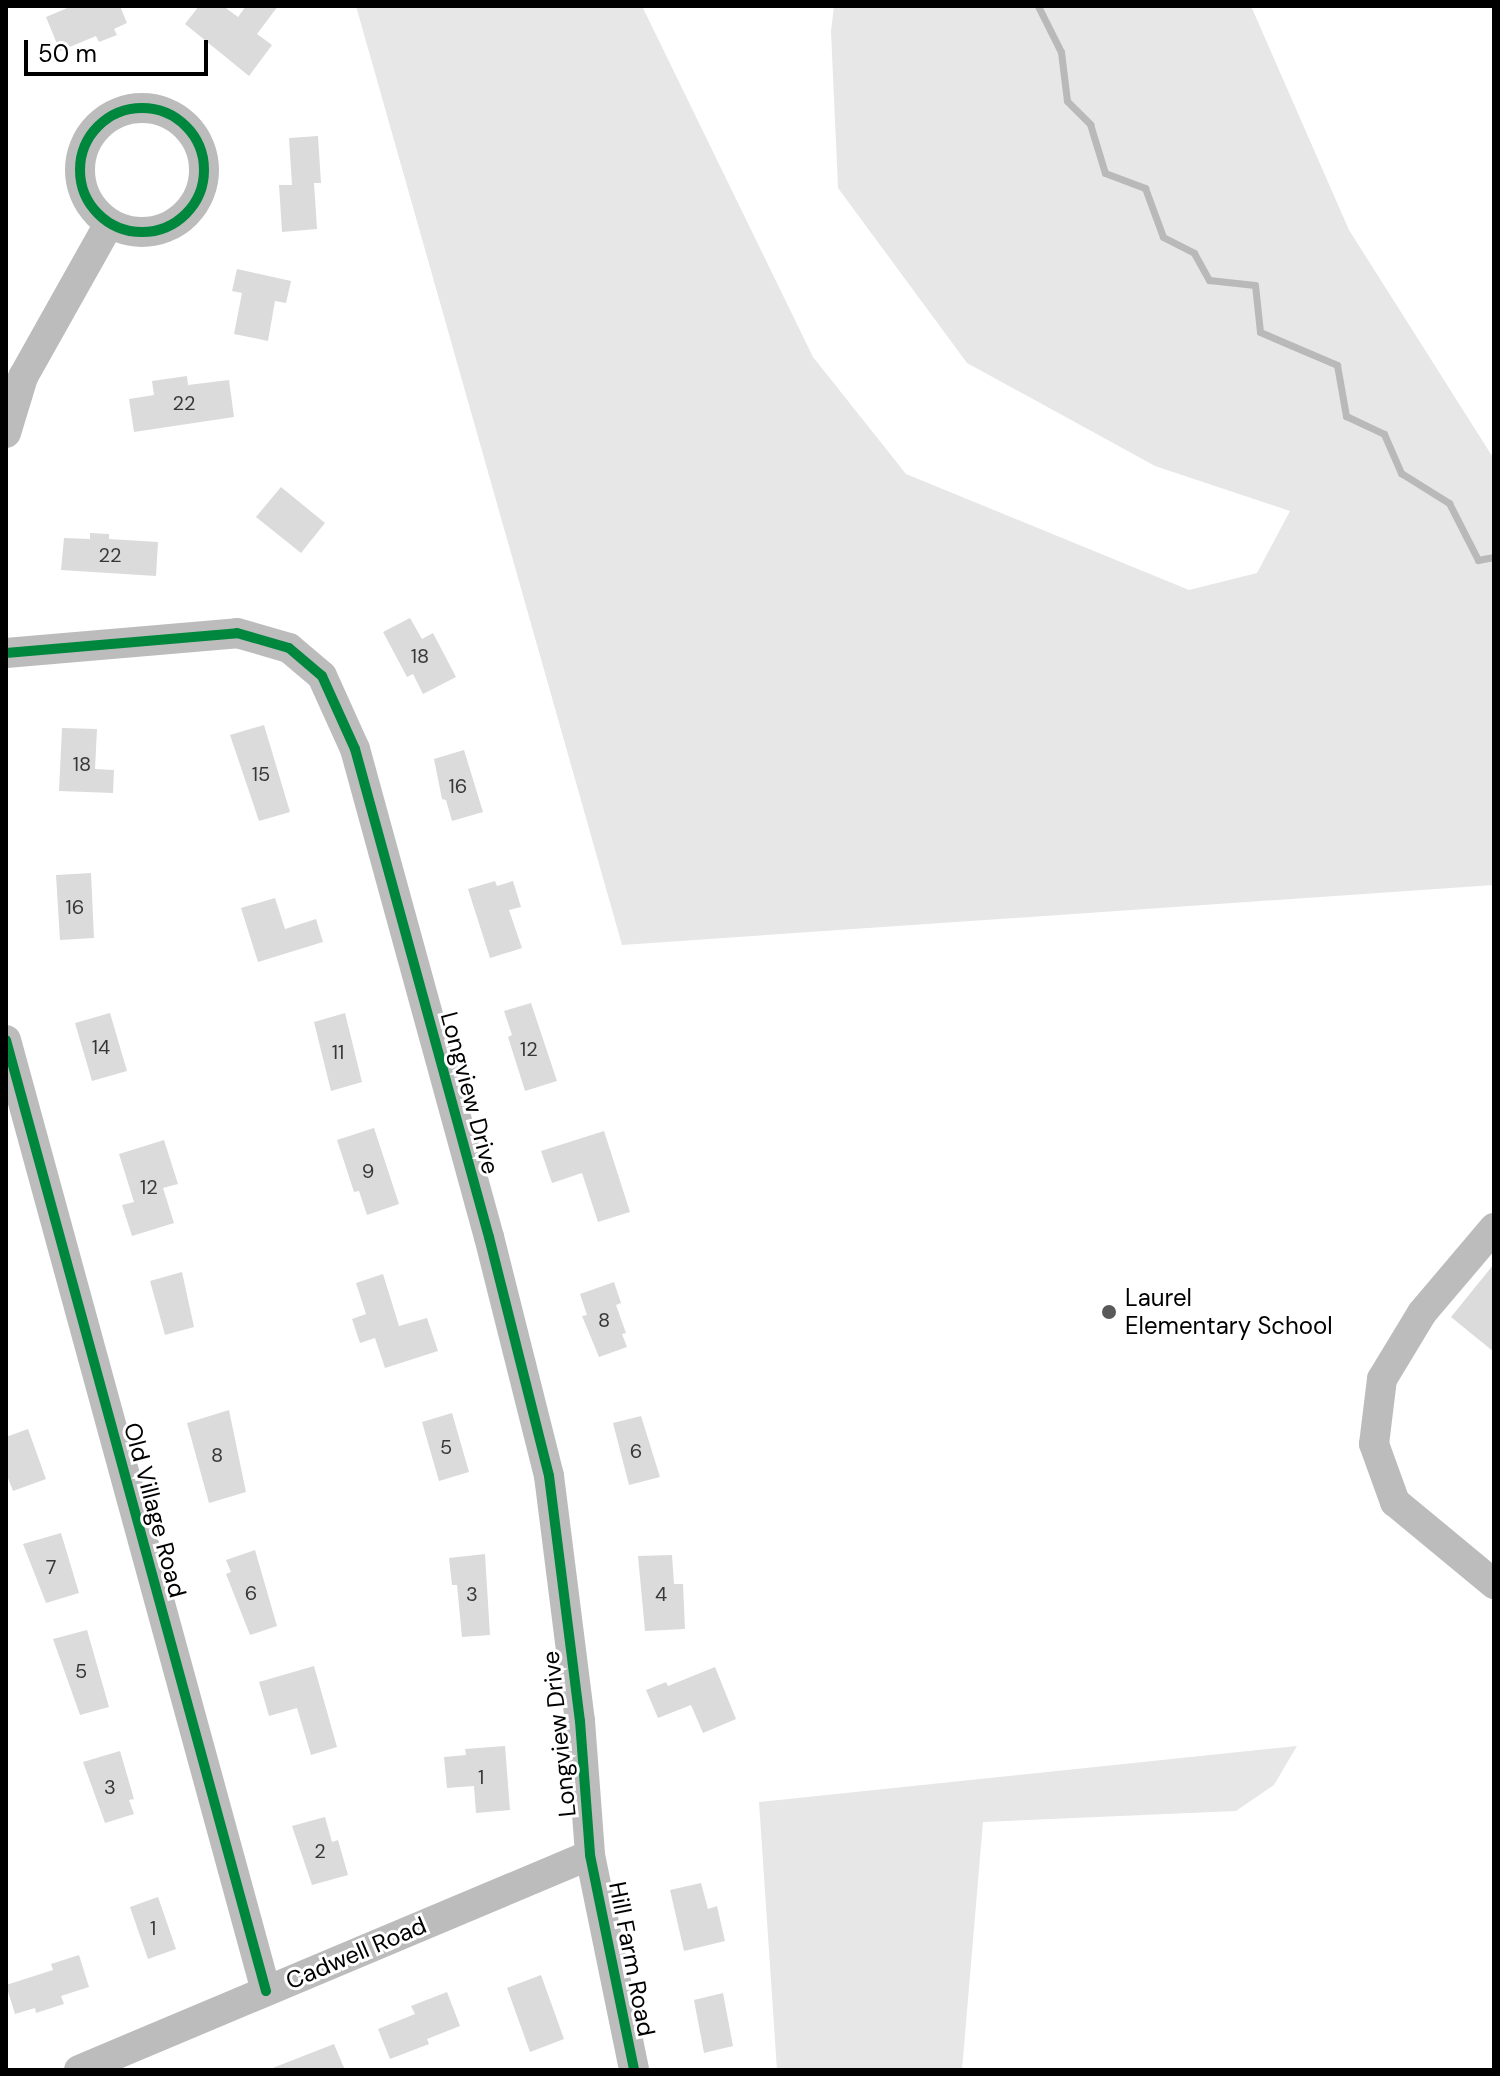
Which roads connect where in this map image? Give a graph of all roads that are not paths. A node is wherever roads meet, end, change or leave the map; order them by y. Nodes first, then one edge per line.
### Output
1 (109, 224) junction
2 (6, 433) edge
3 (6, 653) edge
4 (6, 1040) edge
5 (1494, 1228) edge
6 (1494, 1584) edge
7 (590, 1855) junction
8 (266, 1991) junction
9 (79, 2070) edge
10 (634, 2070) edge

1 - 1 street
1 - 2 street
3 - 7 street, Longview Drive
4 - 8 street, Old Village Road
5 - 6 street
7 - 8 street, Cadwell Road
7 - 10 street, Hill Farm Road
8 - 9 street, Cadwell Road

